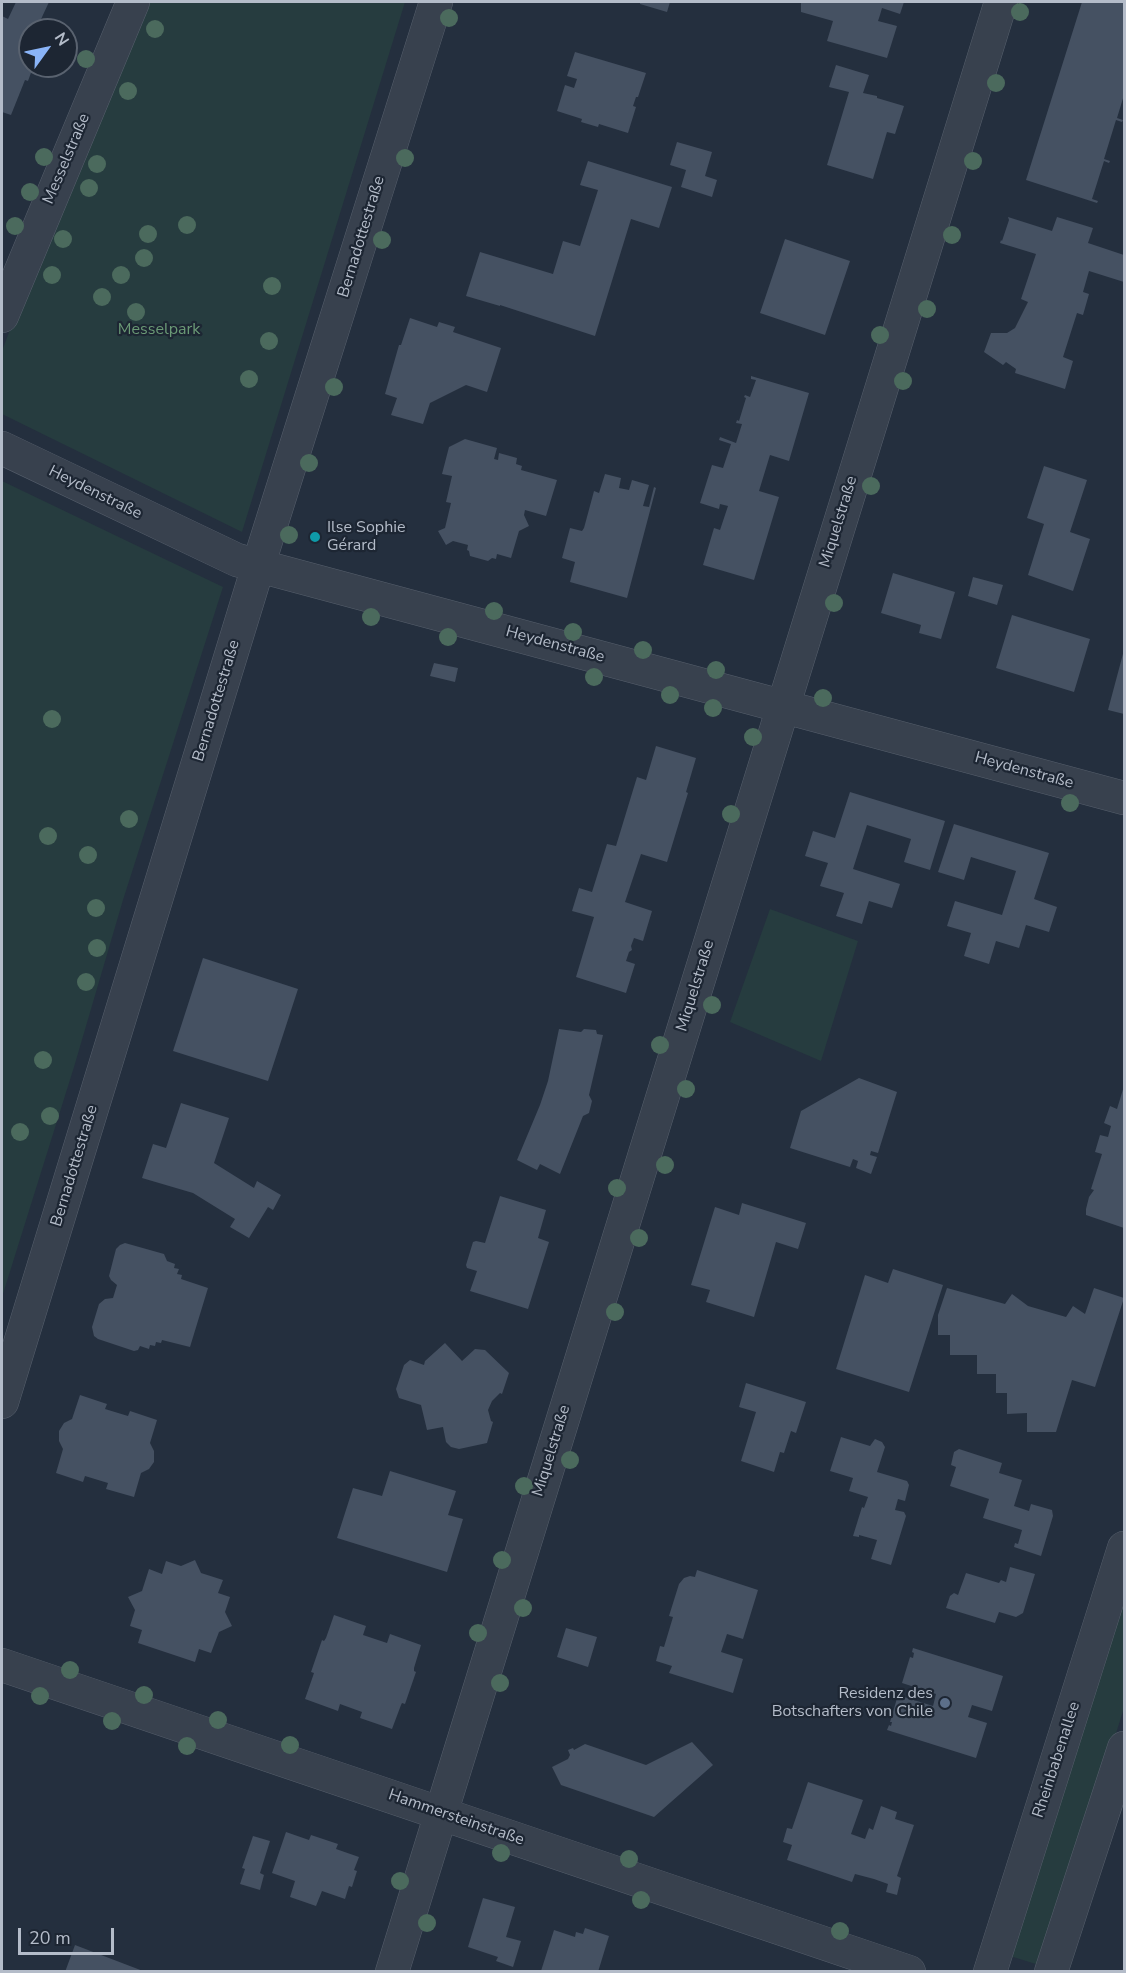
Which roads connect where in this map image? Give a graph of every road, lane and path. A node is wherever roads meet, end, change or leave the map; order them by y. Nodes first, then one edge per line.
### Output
1 (133, 2) edge
2 (436, 2) edge
3 (1001, 2) edge
4 (2, 316) edge
5 (2, 448) edge
6 (259, 566) junction
7 (782, 706) junction
8 (1125, 798) edge
9 (2, 1402) edge
10 (1125, 1548) edge
11 (2, 1665) edge
12 (1125, 1748) edge
13 (441, 1812) junction
14 (392, 1971) edge
15 (909, 1971) edge
16 (990, 1971) edge
17 (1051, 1971) edge

1 - 4 street, Messelstraße
2 - 6 street, Bernadottestraße
3 - 7 street, Miquelstraße
5 - 6 street, Heydenstraße
6 - 7 street, Heydenstraße
6 - 9 street, Bernadottestraße
7 - 8 street, Heydenstraße
7 - 13 street, Miquelstraße
10 - 16 street, Rheinbabenallee
11 - 13 street, Hammersteinstraße
12 - 17 street
13 - 14 street, Miquelstraße
13 - 15 street, Hammersteinstraße

